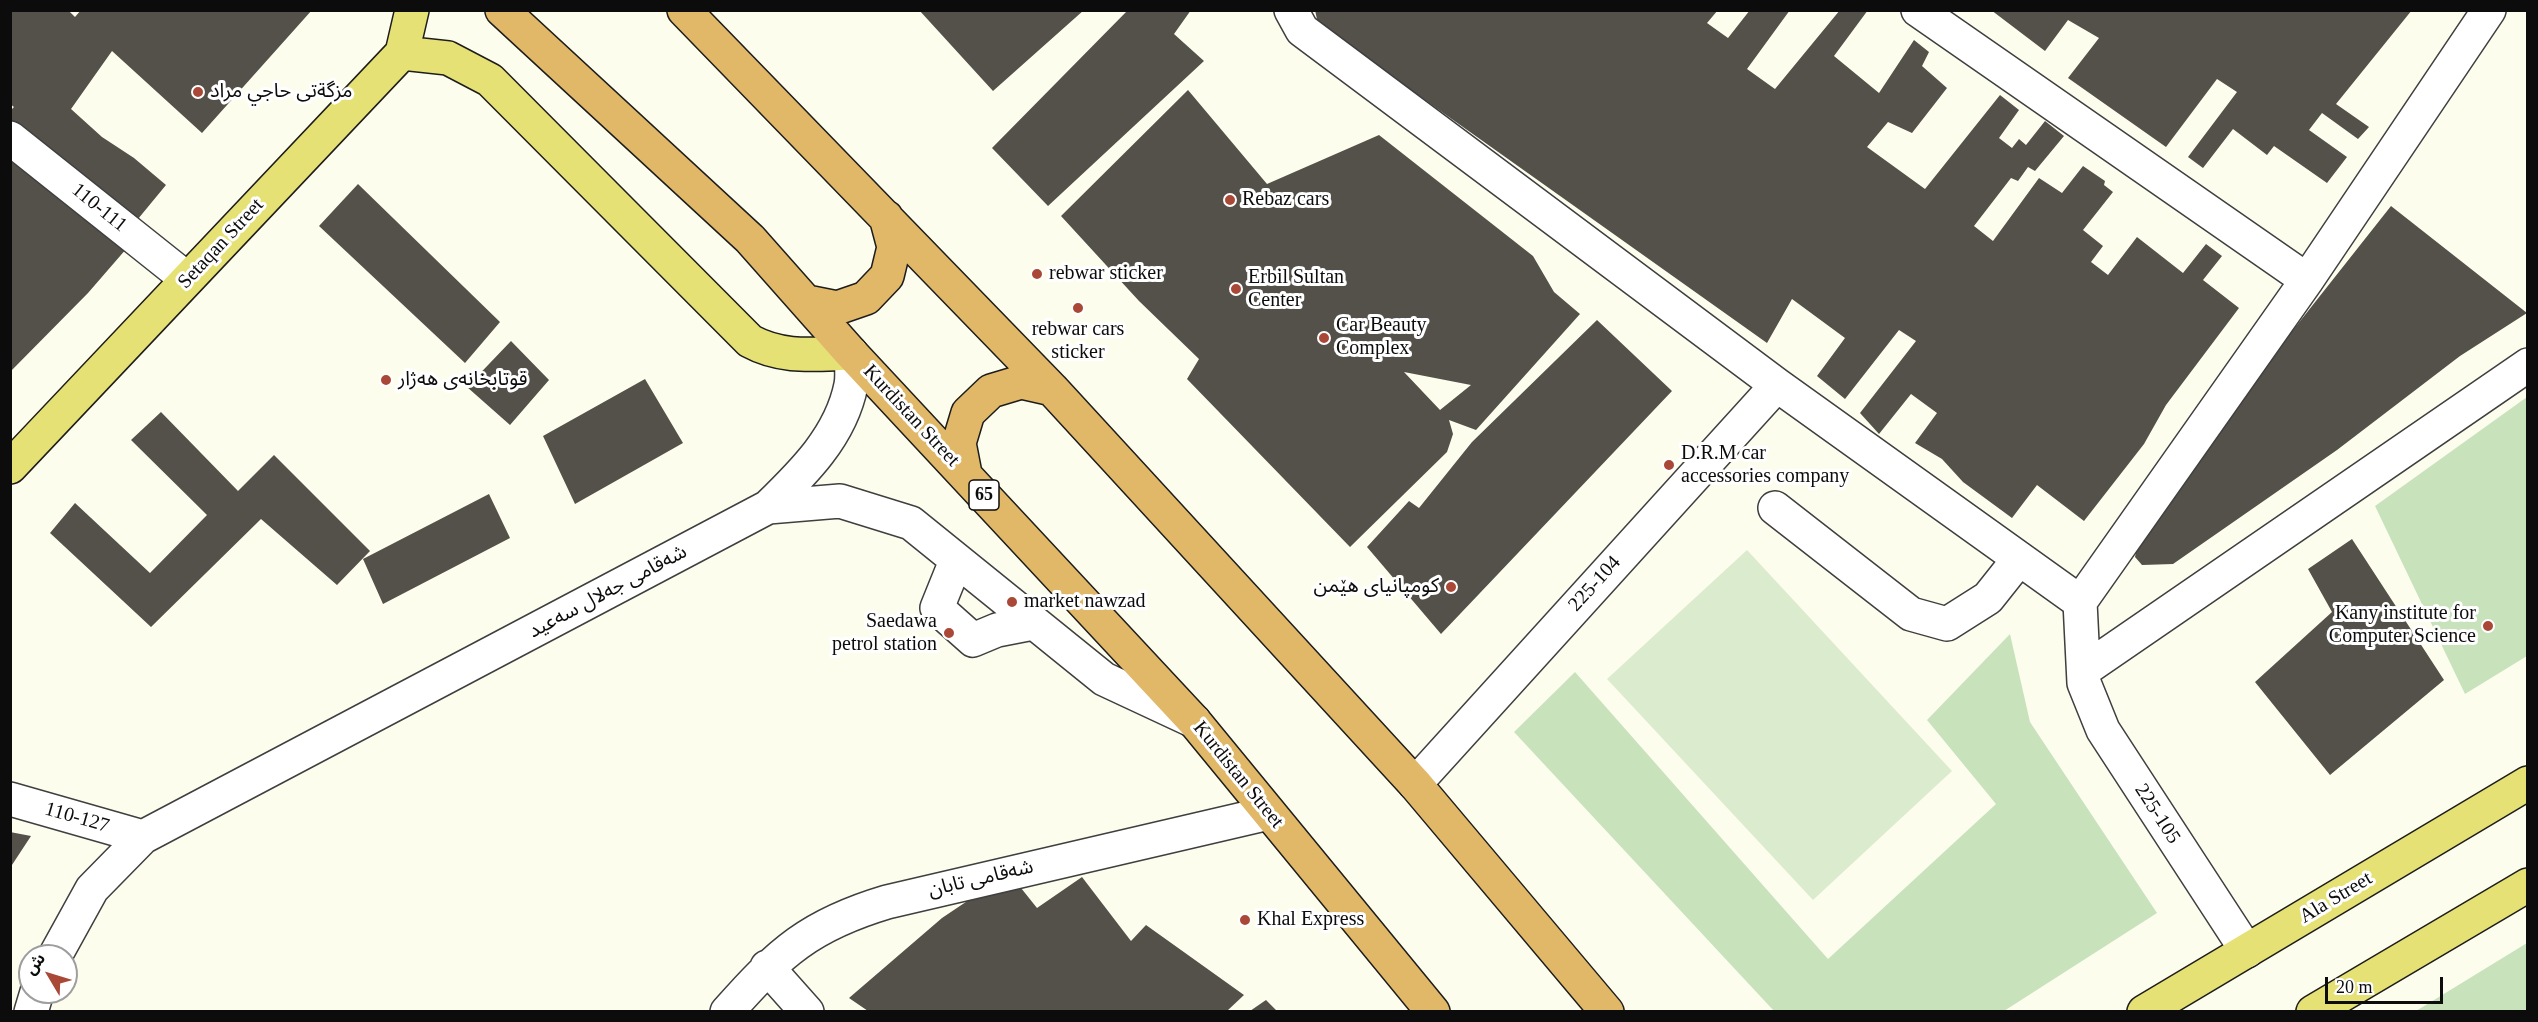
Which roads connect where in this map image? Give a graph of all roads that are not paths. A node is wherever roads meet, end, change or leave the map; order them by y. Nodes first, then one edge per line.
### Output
1 (412, 10) edge
2 (502, 10) edge
3 (684, 10) edge
4 (1291, 10) edge
5 (1918, 10) edge
6 (2489, 10) edge
7 (402, 53) junction
8 (10, 138) edge
9 (886, 217) junction
10 (187, 279) junction
11 (2307, 280) junction
12 (807, 302) junction
13 (851, 353) junction
14 (2528, 365) edge
15 (1777, 385) junction
16 (1052, 389) junction
17 (10, 467) edge
18 (965, 474) junction
19 (768, 507) junction
20 (1775, 508) dead end
21 (2019, 559) junction
22 (956, 561) junction
23 (2080, 602) junction
24 (1033, 623) junction
25 (2084, 670) junction
26 (1194, 721) junction
27 (2528, 783) edge
28 (1414, 784) junction
29 (10, 799) edge
30 (1269, 813) junction
31 (143, 837) junction
32 (2528, 885) edge
33 (62, 944) edge
34 (2247, 951) junction
35 (767, 967) junction
36 (727, 1011) edge
37 (807, 1011) edge
38 (1433, 1011) edge
39 (1607, 1011) edge
40 (2144, 1011) edge
41 (2313, 1011) edge

1 - 7 main road
2 - 12 highway, Kurdistan Street / 65
3 - 9 highway
4 - 15 street
5 - 11 street
6 - 11 street
7 - 10 main road, Setaqan Street
7 - 13 main road
8 - 10 street, 110-111
9 - 12 highway
9 - 16 highway
10 - 17 main road, Setaqan Street
11 - 23 street
12 - 13 highway, Kurdistan Street / 65
13 - 18 highway, Kurdistan Street / 65
13 - 19 street
14 - 25 street
15 - 21 street
15 - 28 street, 225-104
16 - 18 highway
16 - 28 highway
18 - 26 highway, Kurdistan Street / 65
19 - 22 street, شەقامی جەلال سەعید
19 - 31 street, شەقامی جەلال سەعید
20 - 21 street
21 - 23 street
22 - 24 street, شەقامی جەلال سەعید
22 - 24 street
23 - 25 street, 225-105
24 - 26 street, شەقامی جەلال سەعید
25 - 34 street, 225-105
26 - 30 highway, Kurdistan Street / 65
27 - 34 main road, Ala Street
28 - 39 highway
29 - 31 street, 110-127
30 - 35 street, شەقامی تابان
30 - 38 highway, Kurdistan Street / 65
31 - 33 street, شەقامی جەلال سەعید
32 - 41 main road
34 - 40 main road, Ala Street
35 - 36 street, شەقامی تابان
35 - 37 street

